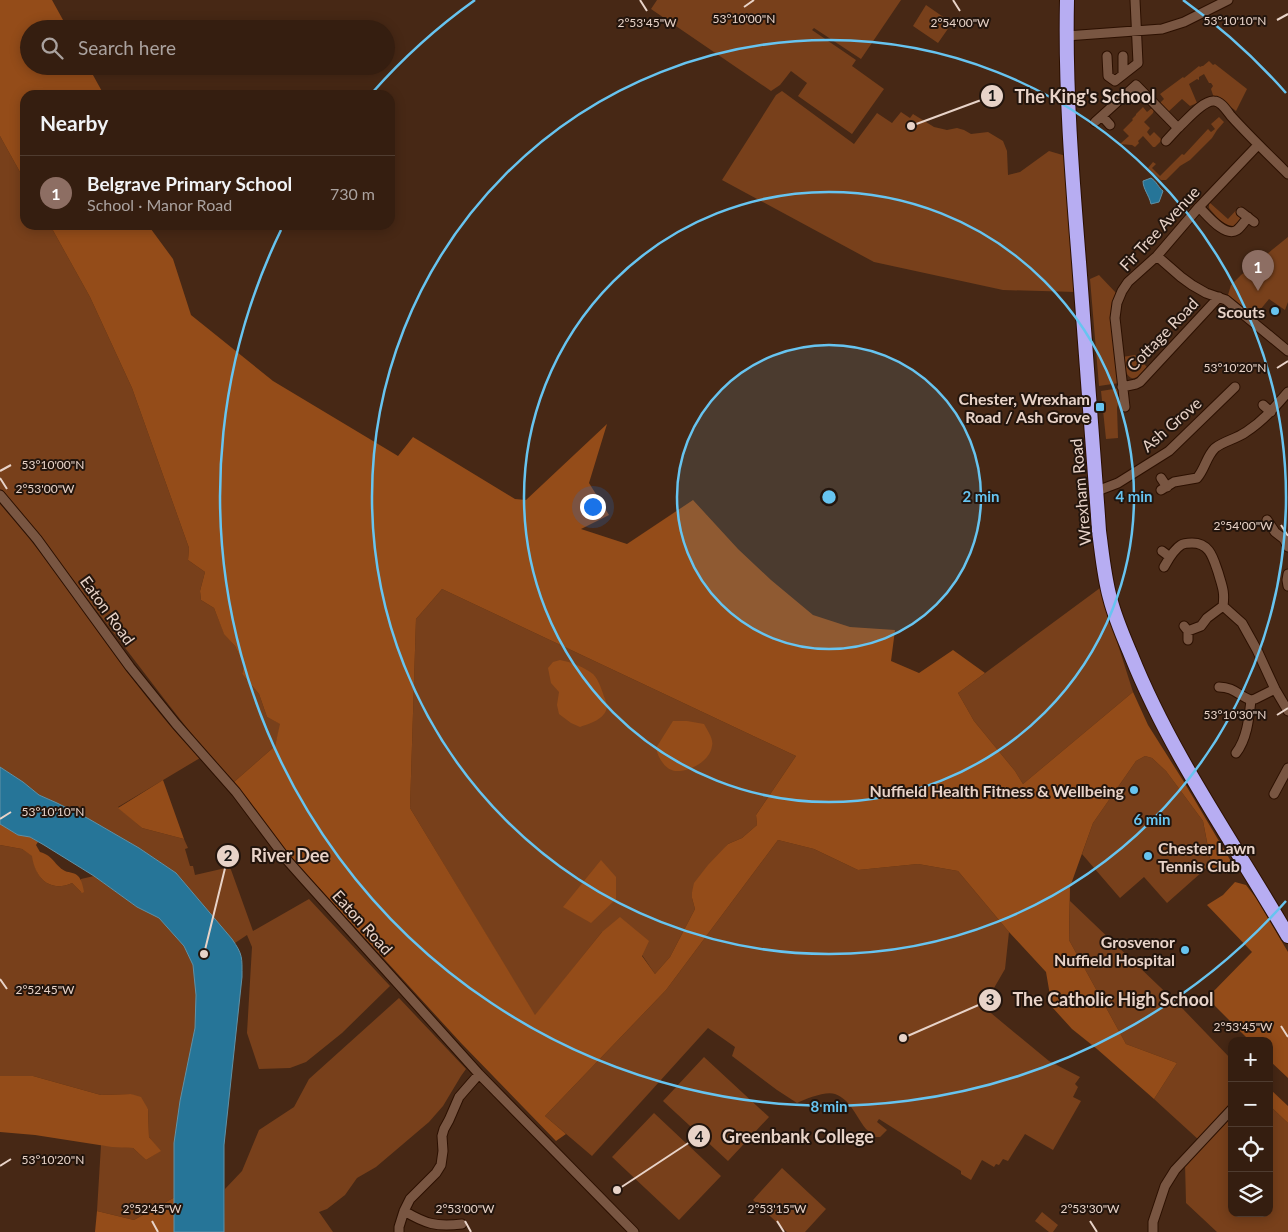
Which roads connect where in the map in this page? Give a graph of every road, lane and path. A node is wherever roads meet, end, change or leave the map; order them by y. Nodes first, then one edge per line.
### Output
1 (1067, 0) edge
2 (1135, 0) edge
3 (1228, 0) edge
4 (1136, 30) junction
5 (1066, 36) junction
6 (1107, 56) dead end
7 (1123, 56) dead end
8 (1123, 74) junction
9 (1110, 125) dead end
10 (1178, 128) junction
11 (1166, 141) dead end
12 (1258, 145) junction
13 (1288, 174) edge
14 (1199, 207) junction
15 (1247, 217) dead end
16 (1157, 256) junction
17 (1219, 297) junction
18 (1288, 351) edge
19 (1122, 387) junction
20 (1235, 387) dead end
21 (1288, 392) edge
22 (1263, 405) dead end
23 (1125, 407) dead end
24 (1271, 412) junction
25 (1161, 478) dead end
26 (1097, 491) junction
27 (0, 494) edge
28 (1265, 519) dead end
29 (1288, 547) edge
30 (1162, 551) dead end
31 (1170, 557) junction
32 (1164, 567) dead end
33 (1288, 574) edge
34 (1288, 586) edge
35 (1223, 606) junction
36 (1187, 633) dead end
37 (1217, 688) dead end
38 (1275, 689) junction
39 (1251, 700) junction
40 (1288, 711) edge
41 (1235, 755) dead end
42 (1288, 768) edge
43 (1274, 794) dead end
44 (1288, 936) edge
45 (479, 1074) junction
46 (1228, 1113) edge
47 (404, 1211) junction
48 (462, 1224) dead end
49 (399, 1232) edge
50 (634, 1232) edge
51 (1153, 1232) edge

1 - 5 highway, Wrexham Road
2 - 4 street
3 - 4 street
4 - 5 street
4 - 8 street
5 - 26 highway, Wrexham Road
6 - 8 street
7 - 8 street
9 - 10 street
10 - 11 street
10 - 12 street
12 - 13 street
12 - 14 street, Fir Tree Avenue
14 - 15 street
14 - 16 street, Fir Tree Avenue
16 - 17 street
16 - 19 street, Fir Tree Avenue
17 - 18 street
17 - 19 street, Cottage Road
19 - 23 street, Fir Tree Avenue
20 - 26 street, Ash Grove
21 - 24 street
22 - 24 street
24 - 25 street
26 - 44 highway, Wrexham Road
27 - 45 street, Eaton Road
28 - 29 street
30 - 31 street
31 - 32 street
31 - 35 street
33 - 34 street
35 - 36 street
35 - 38 street
37 - 39 street
38 - 39 street
38 - 40 street
39 - 41 street
42 - 43 street
45 - 47 street
45 - 50 street, Eaton Road
46 - 51 street
47 - 48 street
47 - 49 street

